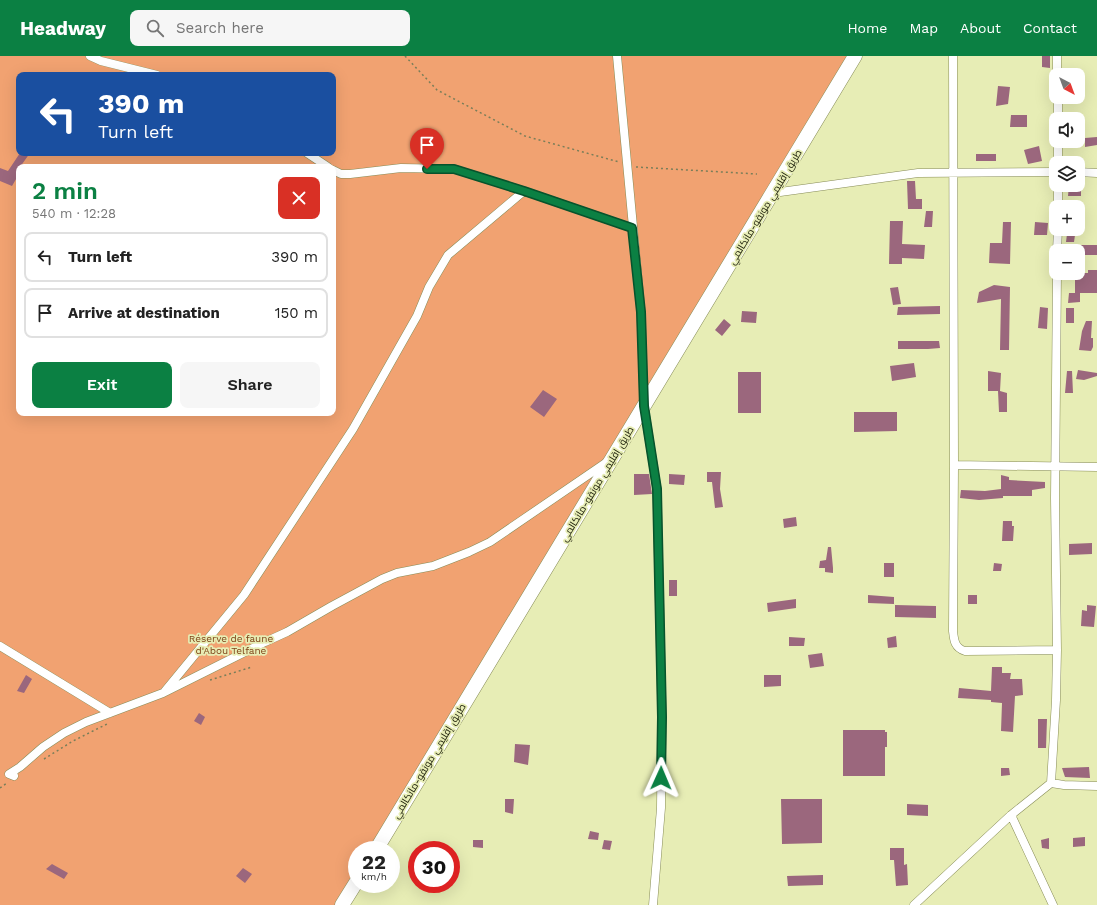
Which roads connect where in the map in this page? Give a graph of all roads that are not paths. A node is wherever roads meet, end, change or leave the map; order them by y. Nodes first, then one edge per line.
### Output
1 (90, 56) edge
2 (617, 56) edge
3 (856, 56) edge
4 (953, 56) edge
5 (1057, 56) edge
6 (1057, 68) edge
7 (145, 72) edge
8 (312, 156) edge
9 (324, 164) edge
10 (336, 172) edge
11 (1049, 172) edge
12 (1085, 172) edge
13 (1097, 172) edge
14 (954, 173) junction
15 (524, 191) junction
16 (773, 193) junction
17 (632, 228) junction
18 (1057, 280) edge
19 (644, 406) junction
20 (612, 458) junction
21 (954, 465) junction
22 (1055, 466) junction
23 (1097, 467) edge
24 (0, 646) edge
25 (1057, 650) junction
26 (163, 693) junction
27 (110, 713) junction
28 (0, 774) edge
29 (1050, 783) junction
30 (1097, 786) edge
31 (1011, 815) junction
32 (381, 841) edge
33 (350, 893) edge
34 (342, 905) edge
35 (653, 905) edge
36 (914, 905) edge
37 (1053, 905) edge

1 - 7 street
2 - 17 street
3 - 16 highway, طريق إقليمي مونقو-مانكالمي
4 - 14 street
5 - 6 street
8 - 9 street
10 - 15 street
11 - 14 street
12 - 13 street
14 - 16 street
14 - 21 street
15 - 17 street
15 - 26 street
16 - 19 highway, طريق إقليمي مونقو-مانكالمي
17 - 19 street
18 - 22 street
19 - 20 highway, طريق إقليمي مونقو-مانكالمي
19 - 35 street
20 - 26 street
20 - 32 highway, طريق إقليمي مونقو-مانكالمي
21 - 22 street
21 - 25 street
22 - 23 street
22 - 25 street
24 - 27 street
25 - 29 street
26 - 27 street
27 - 28 street
29 - 30 street
29 - 31 street
31 - 36 street
31 - 37 street
33 - 34 highway

